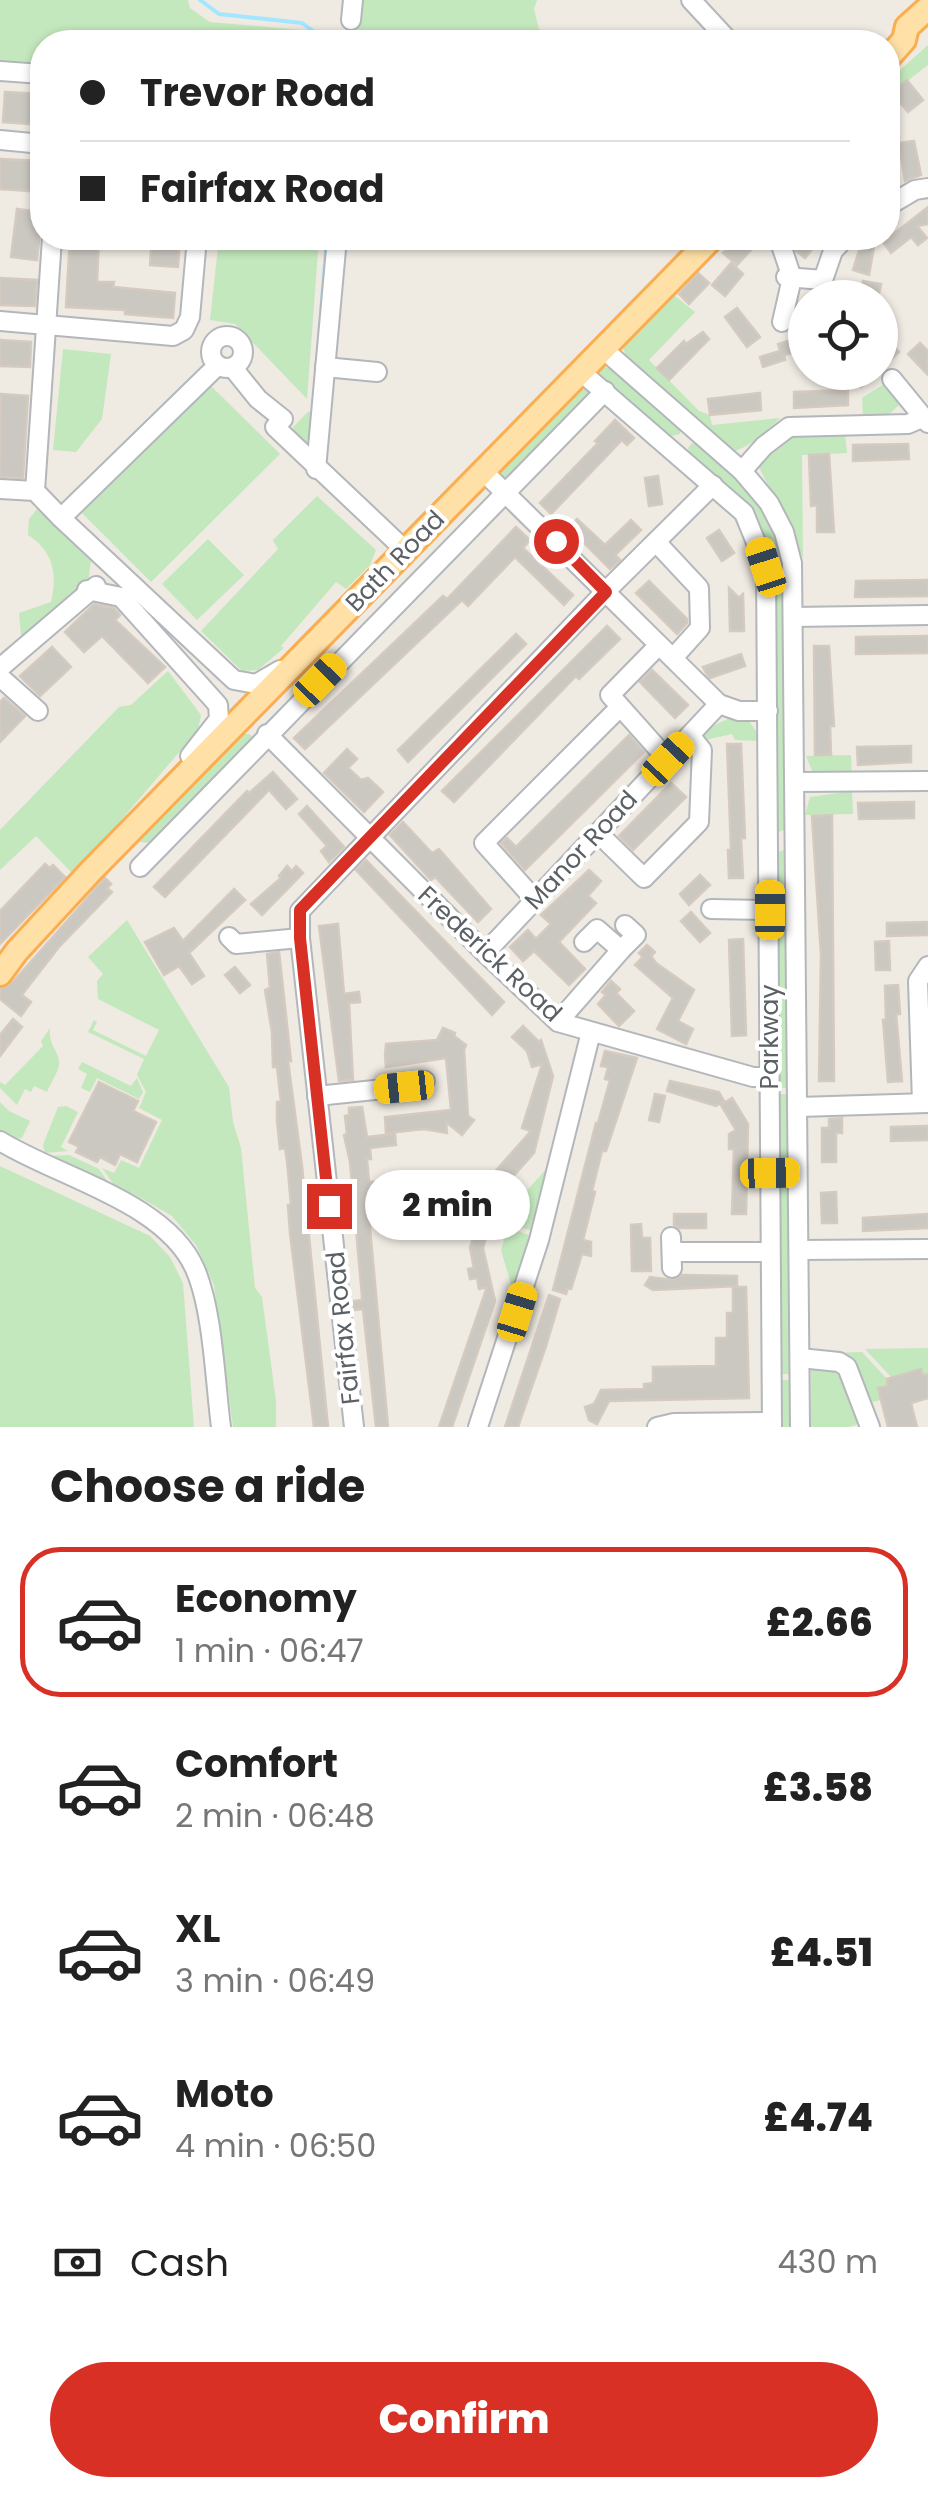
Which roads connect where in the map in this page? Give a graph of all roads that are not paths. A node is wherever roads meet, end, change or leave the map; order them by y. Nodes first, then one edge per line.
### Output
1 (353, 0) edge
2 (691, 0) edge
3 (928, 8) edge
4 (350, 20) dead end
5 (928, 28) edge
6 (719, 30) edge
7 (904, 40) junction
8 (900, 44) edge
9 (0, 71) edge
10 (30, 73) edge
11 (0, 140) edge
12 (30, 143) edge
13 (928, 188) edge
14 (900, 196) edge
15 (51, 250) edge
16 (196, 250) edge
17 (336, 250) edge
18 (700, 250) edge
19 (782, 250) edge
20 (834, 250) edge
21 (789, 278) junction
22 (823, 280) joint
23 (0, 321) edge
24 (782, 322) dead end
25 (46, 324) junction
26 (602, 348) junction
27 (326, 367) junction
28 (580, 370) junction
29 (377, 372) dead end
30 (898, 387) edge
31 (605, 391) junction
32 (925, 421) edge
33 (693, 431) junction
34 (674, 452) junction
35 (482, 470) junction
36 (309, 471) junction
37 (742, 471) junction
38 (713, 485) junction
39 (0, 489) edge
40 (506, 490) junction
41 (35, 491) junction
42 (62, 518) junction
43 (656, 542) junction
44 (406, 551) junction
45 (792, 562) junction
46 (766, 567) junction
47 (118, 574) junction
48 (87, 590) junction
49 (606, 592) junction
50 (928, 615) edge
51 (794, 617) junction
52 (174, 626) junction
53 (168, 650) junction
54 (666, 651) junction
55 (4, 656) edge
56 (298, 660) junction
57 (0, 677) edge
58 (720, 704) junction
59 (218, 706) junction
60 (620, 706) junction
61 (250, 710) junction
62 (768, 711) junction
63 (38, 712) dead end
64 (267, 734) junction
65 (690, 735) junction
66 (668, 759) junction
67 (928, 780) edge
68 (796, 782) junction
69 (143, 818) junction
70 (598, 833) junction
71 (368, 838) junction
72 (770, 840) junction
73 (796, 840) junction
74 (140, 866) dead end
75 (535, 900) junction
76 (710, 909) dead end
77 (770, 910) junction
78 (636, 934) dead end
79 (229, 937) dead end
80 (300, 938) junction
81 (584, 942) dead end
82 (621, 950) junction
83 (484, 953) junction
84 (928, 966) edge
85 (0, 974) edge
86 (558, 1022) junction
87 (591, 1032) junction
88 (768, 1077) junction
89 (425, 1082) dead end
90 (317, 1096) junction
91 (925, 1103) edge
92 (799, 1106) junction
93 (1, 1143) edge
94 (800, 1172) junction
95 (770, 1173) junction
96 (928, 1249) edge
97 (800, 1250) junction
98 (671, 1252) dead end
99 (770, 1252) junction
100 (800, 1358) junction
101 (772, 1424) edge
102 (221, 1427) edge
103 (354, 1427) edge
104 (478, 1427) edge
105 (657, 1427) edge
106 (800, 1427) edge
107 (870, 1427) edge

1 - 4 street
2 - 6 street
3 - 7 main road
5 - 7 main road
7 - 8 main road
9 - 10 street
11 - 12 street
13 - 14 street
15 - 25 street
16 - 25 street
17 - 27 street
18 - 26 main road, Bath Road
19 - 21 street
20 - 22 street
21 - 22 street
21 - 24 street
23 - 25 street
25 - 41 street
26 - 28 main road, Bath Road
26 - 33 street, Parkway
27 - 29 street
27 - 36 street
28 - 31 street, Parkway
28 - 35 main road, Bath Road
30 - 32 street
31 - 34 street, Parkway
31 - 40 street, Bath Road
32 - 37 street
33 - 34 street
33 - 37 street, Parkway
34 - 38 street, Parkway
35 - 40 street
35 - 44 main road, Bath Road
36 - 42 street
36 - 44 street
37 - 45 street, Parkway
38 - 43 street, Fairfax Road
38 - 46 street, Parkway
39 - 41 street
40 - 49 street
40 - 64 street, Bath Road
41 - 42 street
42 - 47 street
43 - 49 street, Fairfax Road
43 - 54 street
44 - 56 main road, Bath Road
45 - 46 street
45 - 51 street, Parkway
46 - 62 street, Parkway
47 - 48 street
47 - 52 street
47 - 53 street
48 - 53 street
48 - 55 street
49 - 54 street
49 - 71 street, Fairfax Road
50 - 51 street
51 - 68 street, Parkway
52 - 56 street
52 - 61 street
53 - 59 street
54 - 58 street
54 - 60 street
56 - 61 main road, Bath Road
57 - 63 street
58 - 62 street
58 - 65 street, Manor Road
59 - 61 street
59 - 69 street
60 - 66 street
60 - 75 street
61 - 69 main road, Bath Road
62 - 72 street, Parkway
64 - 71 street, Frederick Road
64 - 74 street, Bath Road
65 - 66 street, Manor Road
65 - 70 street
66 - 70 street, Manor Road
67 - 68 street
68 - 73 street, Parkway
69 - 85 main road, Bath Road
70 - 75 street, Manor Road
71 - 80 street, Fairfax Road
71 - 83 street, Frederick Road
72 - 73 street
72 - 77 street, Parkway
73 - 92 street, Parkway
75 - 83 street, Manor Road
76 - 77 street
77 - 88 street, Parkway
78 - 82 street
79 - 80 street
80 - 90 street, Fairfax Road
81 - 82 street
82 - 86 street
83 - 86 street, Frederick Road
84 - 91 street
86 - 87 street, Frederick Road
87 - 88 street, Frederick Road
87 - 104 street
88 - 95 street, Parkway
89 - 90 street
90 - 103 street, Fairfax Road
91 - 92 street
92 - 94 street, Parkway
93 - 102 street
94 - 95 street
94 - 97 street, Parkway
95 - 99 street, Parkway
96 - 97 street
97 - 100 street, Parkway
98 - 99 street
99 - 101 street, Parkway
100 - 106 street, Parkway
100 - 107 street
101 - 105 street

